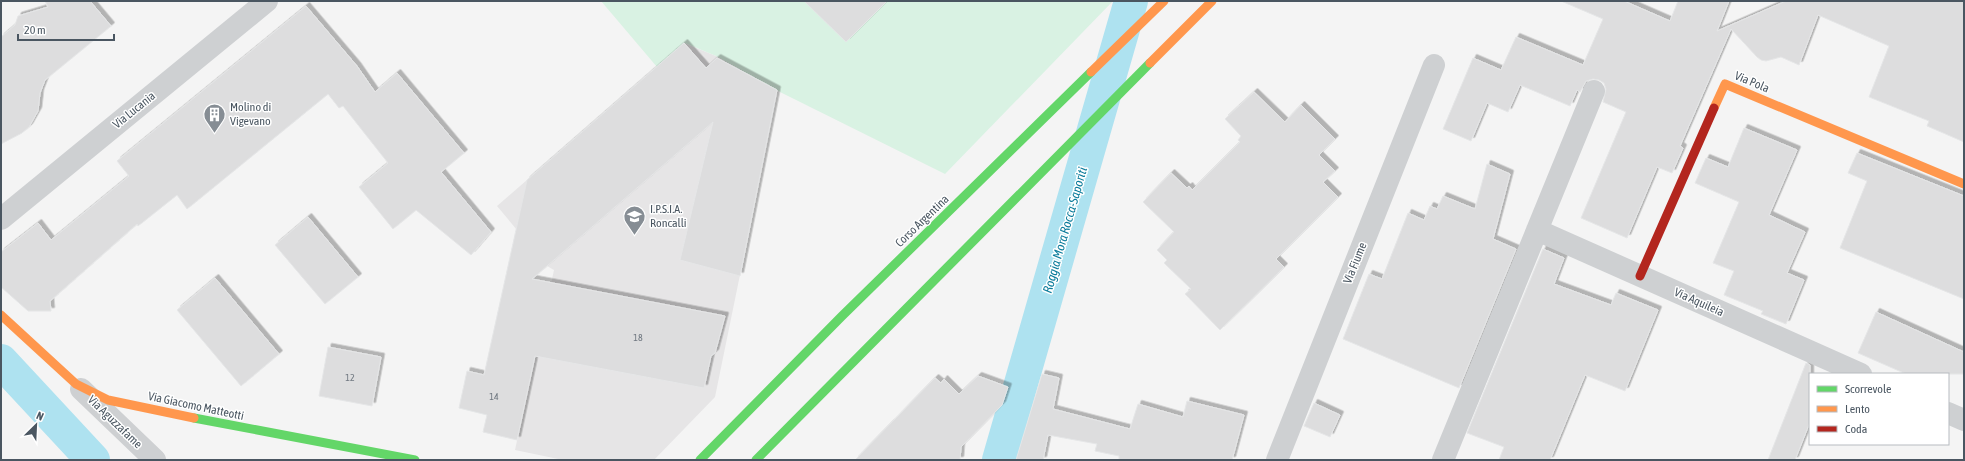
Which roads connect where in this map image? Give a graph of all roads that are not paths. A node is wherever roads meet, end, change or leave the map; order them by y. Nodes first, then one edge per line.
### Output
1 (267, 1) edge
2 (1212, 1) edge
3 (1161, 4) edge
4 (1434, 65) dead end
5 (1594, 91) dead end
6 (1964, 184) edge
7 (1, 219) edge
8 (1537, 230) junction
9 (1640, 276) junction
10 (1, 315) edge
11 (1859, 373) edge
12 (76, 384) junction
13 (1949, 412) edge
14 (1964, 420) edge
15 (155, 460) edge
16 (415, 460) edge
17 (700, 460) edge
18 (756, 460) edge
19 (1277, 460) edge
20 (1443, 460) edge

1 - 7 street, Via Lucania
2 - 18 main road
3 - 17 main road, Corso Argentina
4 - 19 street, Via Fiume
5 - 8 street
6 - 9 main road, Via Pola
8 - 9 street, Via Aquileia
8 - 20 street
9 - 11 street, Via Aquileia
10 - 12 main road, Via Giacomo Matteotti
12 - 15 street, Via Aguzzafame
12 - 16 main road, Via Giacomo Matteotti
13 - 14 street

